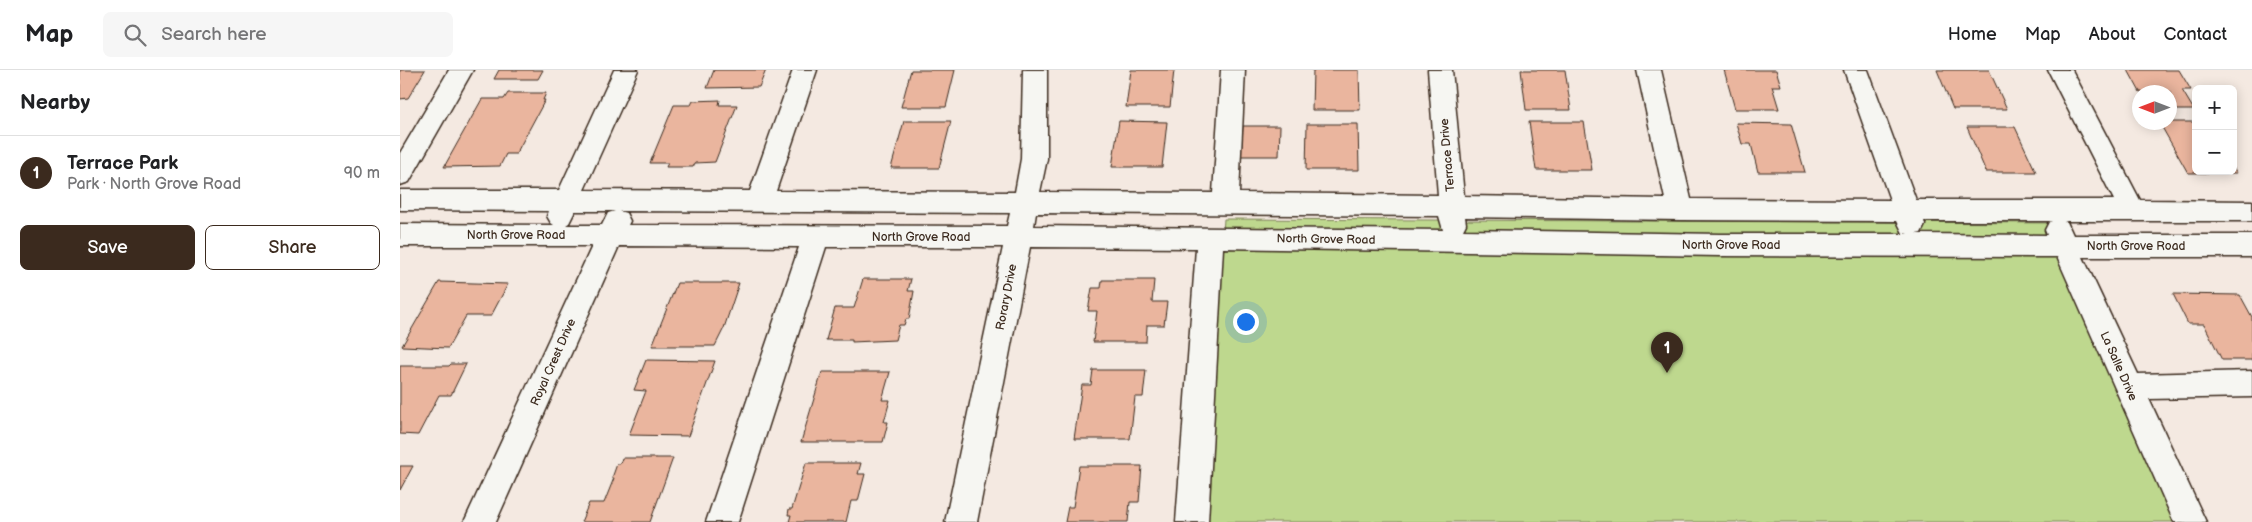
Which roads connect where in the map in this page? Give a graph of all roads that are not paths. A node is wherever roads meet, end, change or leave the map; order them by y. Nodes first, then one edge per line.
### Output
1 (462, 70) edge
2 (626, 70) edge
3 (805, 70) edge
4 (1035, 70) edge
5 (1233, 70) edge
6 (1440, 70) edge
7 (1649, 70) edge
8 (1856, 70) edge
9 (2060, 70) edge
10 (400, 175) edge
11 (400, 200) edge
12 (567, 201) junction
13 (625, 201) junction
14 (759, 202) junction
15 (1024, 202) junction
16 (1225, 202) junction
17 (1451, 206) junction
18 (1680, 210) junction
19 (1907, 211) junction
20 (2049, 211) junction
21 (2132, 211) junction
22 (2252, 211) edge
23 (550, 236) junction
24 (610, 236) junction
25 (816, 237) junction
26 (1017, 237) junction
27 (1210, 237) junction
28 (403, 240) edge
29 (1454, 241) junction
30 (1921, 245) junction
31 (2065, 246) junction
32 (2252, 246) edge
33 (2252, 384) edge
34 (2129, 387) junction
35 (480, 522) edge
36 (722, 522) edge
37 (961, 522) edge
38 (1192, 522) edge
39 (2190, 522) edge

1 - 10 street
2 - 12 street
3 - 14 street
4 - 15 street, Rorary Drive
5 - 16 street
6 - 17 street, Terrace Drive
7 - 18 street
8 - 19 street
9 - 21 street
11 - 12 street
12 - 13 street
12 - 23 street
13 - 14 street
13 - 24 street, Royal Crest Drive
14 - 15 street
15 - 16 street
15 - 26 street, Rorary Drive
16 - 17 street
17 - 18 street
17 - 29 street, Terrace Drive
18 - 19 street
19 - 20 street
19 - 30 street
20 - 21 street
20 - 31 street, La Salle Drive
21 - 22 street
23 - 24 street, North Grove Road
23 - 28 street, North Grove Road
24 - 25 street, North Grove Road
24 - 35 street, Royal Crest Drive
25 - 26 street, North Grove Road
25 - 36 street
26 - 27 street, North Grove Road
26 - 37 street, Rorary Drive
27 - 29 street, North Grove Road
27 - 38 street
29 - 30 street, North Grove Road
30 - 31 street, North Grove Road
31 - 32 street, North Grove Road
31 - 34 street, La Salle Drive
33 - 34 street
34 - 39 street, La Salle Drive

